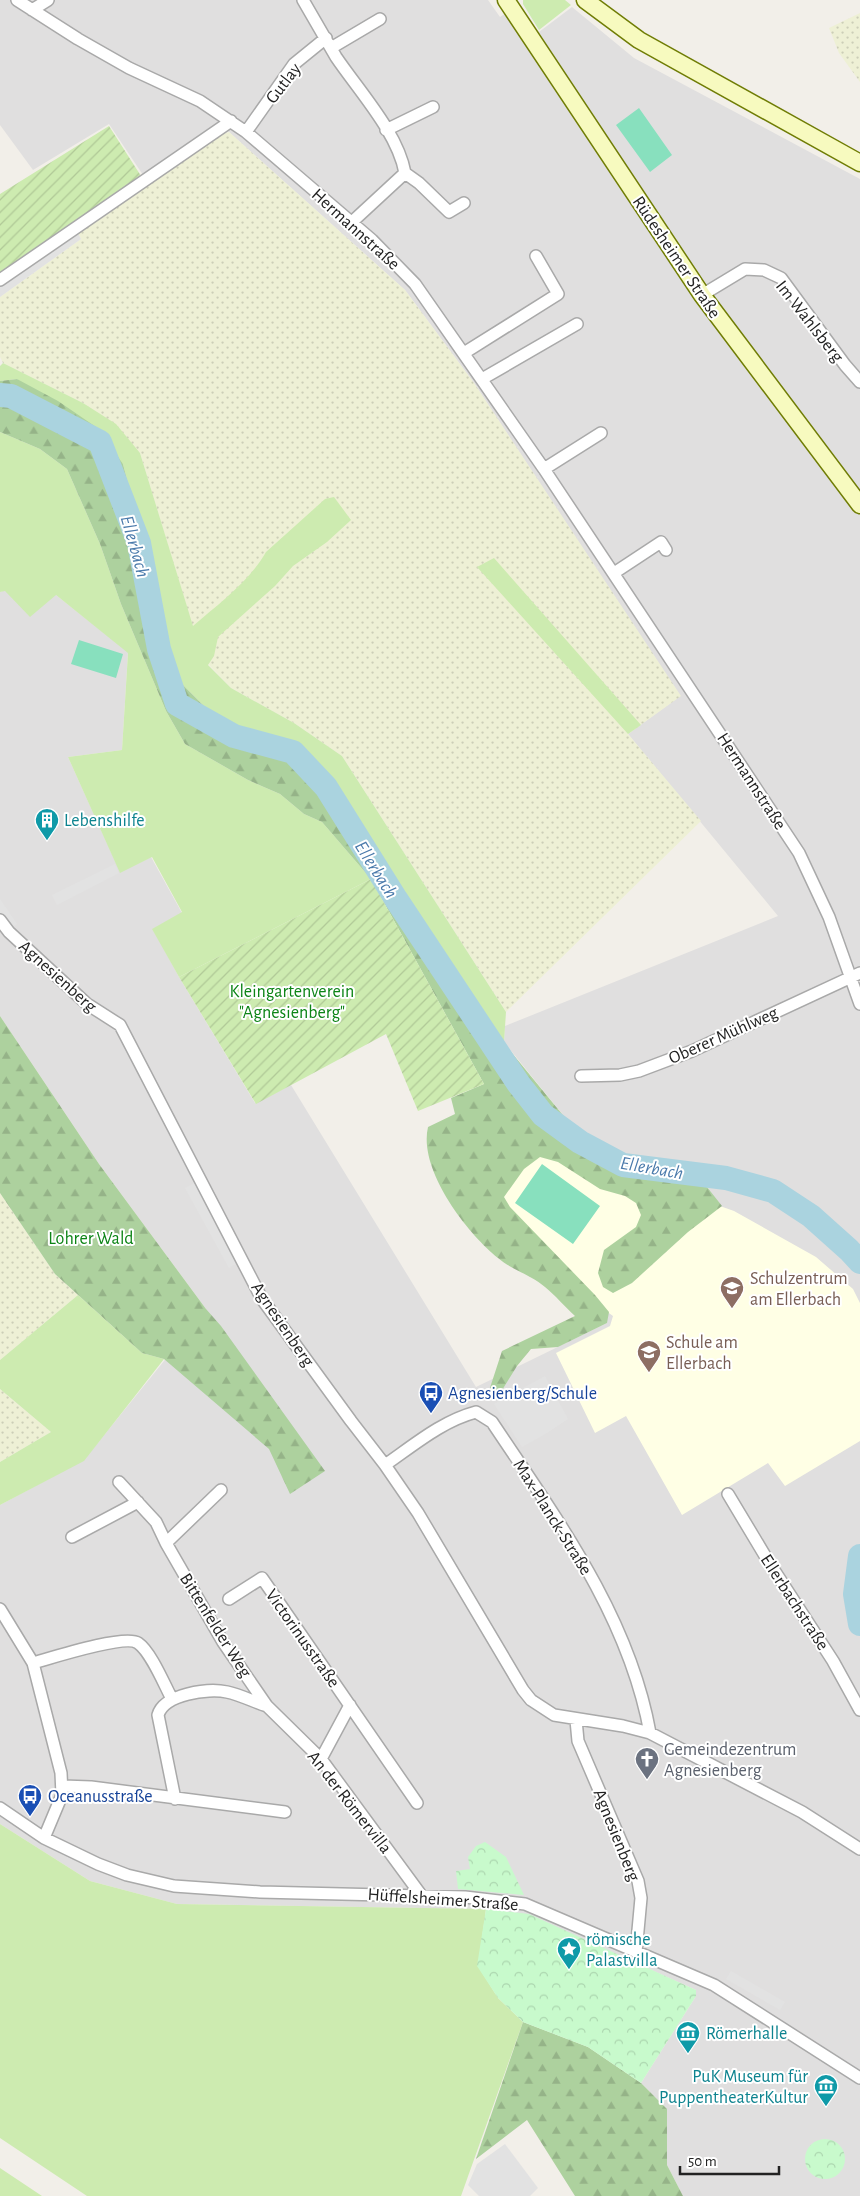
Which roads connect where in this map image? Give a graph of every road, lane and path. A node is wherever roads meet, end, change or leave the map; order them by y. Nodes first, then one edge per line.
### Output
1 (17, 0) edge
2 (48, 0) edge
3 (302, 0) edge
4 (585, 0) edge
5 (509, 2) edge
6 (32, 10) junction
7 (380, 19) dead end
8 (328, 43) junction
9 (433, 106) dead end
10 (231, 121) junction
11 (386, 130) junction
12 (246, 132) junction
13 (860, 163) edge
14 (405, 173) junction
15 (464, 203) dead end
16 (352, 222) junction
17 (536, 256) dead end
18 (0, 280) edge
19 (702, 295) junction
20 (577, 324) dead end
21 (464, 353) junction
22 (482, 379) junction
23 (860, 382) edge
24 (601, 433) dead end
25 (544, 469) junction
26 (860, 505) edge
27 (666, 550) dead end
28 (614, 573) junction
29 (0, 920) edge
30 (855, 975) edge
31 (860, 1004) edge
32 (581, 1076) dead end
33 (385, 1465) junction
34 (118, 1482) dead end
35 (221, 1490) dead end
36 (728, 1494) dead end
37 (138, 1502) junction
38 (72, 1537) dead end
39 (166, 1543) junction
40 (229, 1599) dead end
41 (0, 1609) edge
42 (33, 1663) junction
43 (172, 1699) junction
44 (350, 1705) junction
45 (267, 1706) junction
46 (860, 1710) edge
47 (576, 1720) junction
48 (650, 1733) junction
49 (321, 1759) junction
50 (63, 1786) junction
51 (175, 1799) junction
52 (417, 1802) dead end
53 (0, 1808) edge
54 (285, 1812) dead end
55 (44, 1838) junction
56 (860, 1849) edge
57 (420, 1895) junction
58 (636, 1952) junction
59 (860, 2078) edge

1 - 6 street, Hermannstraße
2 - 6 street
3 - 8 street
4 - 13 street
5 - 19 street, Rüdesheimer Straße
6 - 10 street, Hermannstraße
7 - 8 street, Gutlay
8 - 11 street
8 - 12 street, Gutlay
9 - 11 street
10 - 12 street, Hermannstraße
10 - 18 street
11 - 14 street
12 - 16 street, Hermannstraße
14 - 15 street
14 - 16 street
16 - 21 street, Hermannstraße
17 - 21 street
19 - 23 street, Im Wahlsberg
19 - 26 street, Rüdesheimer Straße
20 - 22 street
21 - 22 street, Hermannstraße
22 - 25 street, Hermannstraße
24 - 25 street
25 - 28 street, Hermannstraße
27 - 28 street
28 - 30 street, Hermannstraße
29 - 33 street, Agnesienberg
30 - 31 street, Hermannstraße
30 - 32 street, Oberer Mühlweg
33 - 47 street, Agnesienberg
33 - 48 street, Max-Planck-Straße
34 - 37 street, Bittenfelder Weg
35 - 39 street
36 - 46 street, Ellerbachstraße
37 - 38 street
37 - 39 street, Bittenfelder Weg
39 - 45 street, Bittenfelder Weg
40 - 44 street, Victorinusstraße
41 - 42 street
42 - 43 street
42 - 50 street
43 - 45 street, An der Römervilla
43 - 51 street
44 - 49 street, Victorinusstraße
44 - 52 street, Victorinusstraße
45 - 49 street, An der Römervilla
47 - 48 street, Agnesienberg
47 - 58 street, Agnesienberg
48 - 56 street, Agnesienberg
49 - 57 street, An der Römervilla
50 - 51 street
50 - 55 street
51 - 54 street
53 - 55 street, Hüffelsheimer Straße
55 - 57 street, Hüffelsheimer Straße
57 - 58 street, Hüffelsheimer Straße
58 - 59 street, Hüffelsheimer Straße

